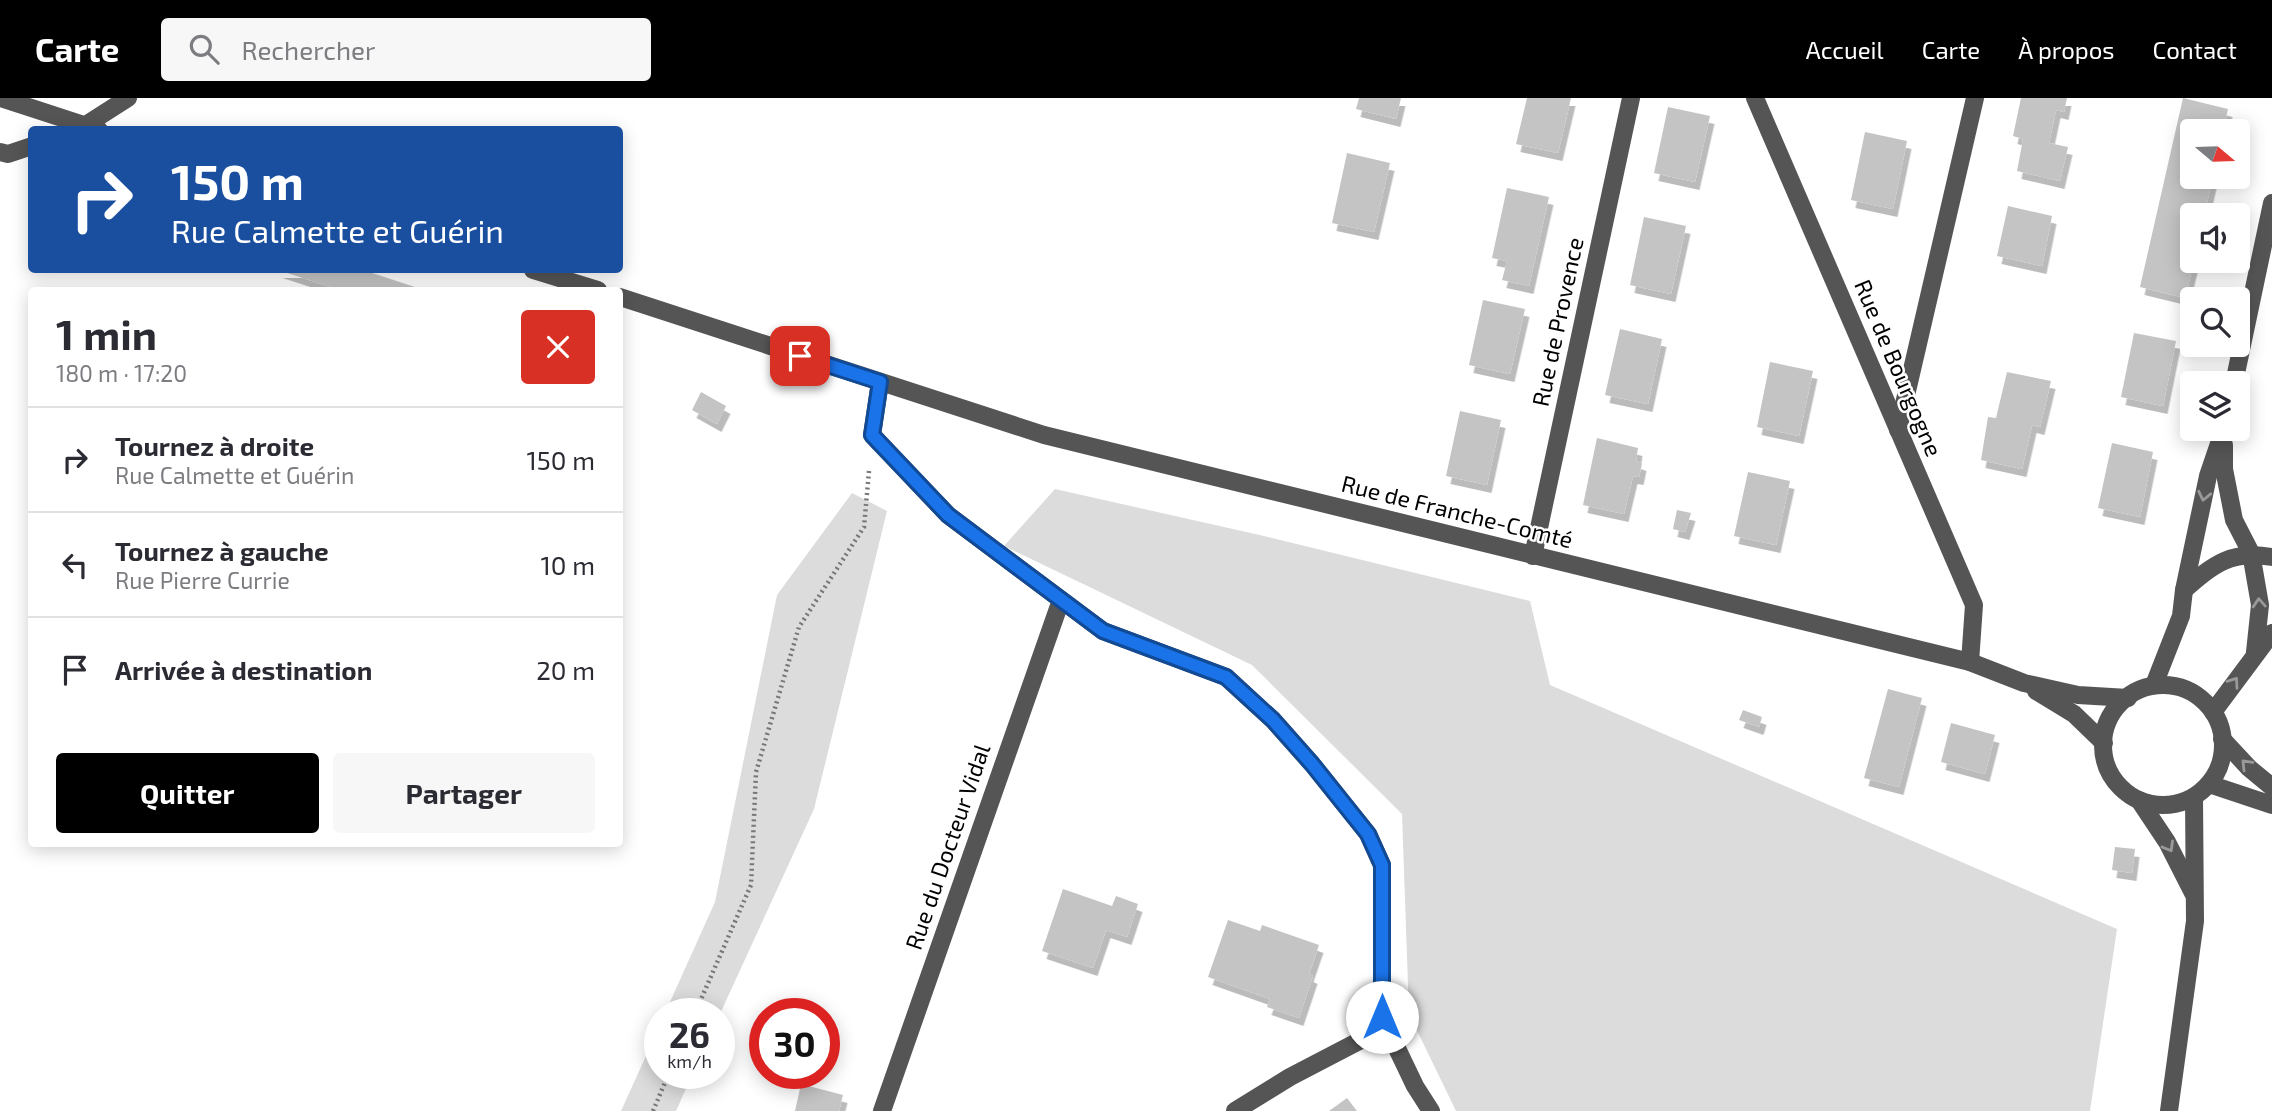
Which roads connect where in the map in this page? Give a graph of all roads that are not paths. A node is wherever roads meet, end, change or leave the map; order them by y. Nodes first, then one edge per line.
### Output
1 (1, 98) edge
2 (128, 98) edge
3 (1631, 98) edge
4 (1755, 98) edge
5 (1975, 98) edge
6 (81, 126) edge
7 (90, 126) edge
8 (28, 148) edge
9 (0, 152) edge
10 (2272, 203) edge
11 (543, 273) edge
12 (588, 287) edge
13 (623, 298) edge
14 (2237, 371) edge
15 (880, 382) junction
16 (1898, 430) junction
17 (2220, 441) edge
18 (2224, 441) edge
19 (2252, 554) junction
20 (1533, 556) junction
21 (2272, 557) edge
22 (2184, 590) junction
23 (1061, 600) junction
24 (2272, 633) edge
25 (2255, 652) junction
26 (1970, 662) junction
27 (2024, 683) junction
28 (2154, 685) junction
29 (2128, 698) junction
30 (2213, 712) junction
31 (2222, 739) junction
32 (2104, 743) junction
33 (2209, 784) junction
34 (2272, 787) edge
35 (2194, 797) junction
36 (2139, 800) junction
37 (2272, 805) edge
38 (2195, 896) junction
39 (1386, 1027) junction
40 (882, 1111) edge
41 (1235, 1111) edge
42 (1431, 1111) edge
43 (2169, 1111) edge

1 - 6 street
2 - 7 street
3 - 20 street, Rue de Provence
4 - 16 street, Rue de Bourgogne
5 - 16 street
8 - 9 street
10 - 14 street
11 - 12 street
13 - 15 street, Rue de Franche-Comté
15 - 20 street, Rue de Franche-Comté
15 - 23 street
16 - 26 street, Rue de Bourgogne
17 -> 22 street
18 - 19 street
19 - 21 street
19 - 22 street
25 -> 19 street
20 - 26 street, Rue de Franche-Comté
22 - 28 street
23 - 39 street
23 - 40 street, Rue du Docteur Vidal
24 - 25 street
30 -> 25 street
26 - 27 street, Rue de Franche-Comté
27 - 29 street, Rue de Franche-Comté
27 - 32 street, Rue de Franche-Comté
28 - 29 street
28 - 30 street
29 - 32 street
30 - 31 street
31 - 33 street
34 -> 31 street
32 - 36 street
33 - 35 street
33 - 37 street
35 - 36 street
35 - 38 street
36 -> 38 street
38 - 43 street
39 - 41 street
39 - 42 street

